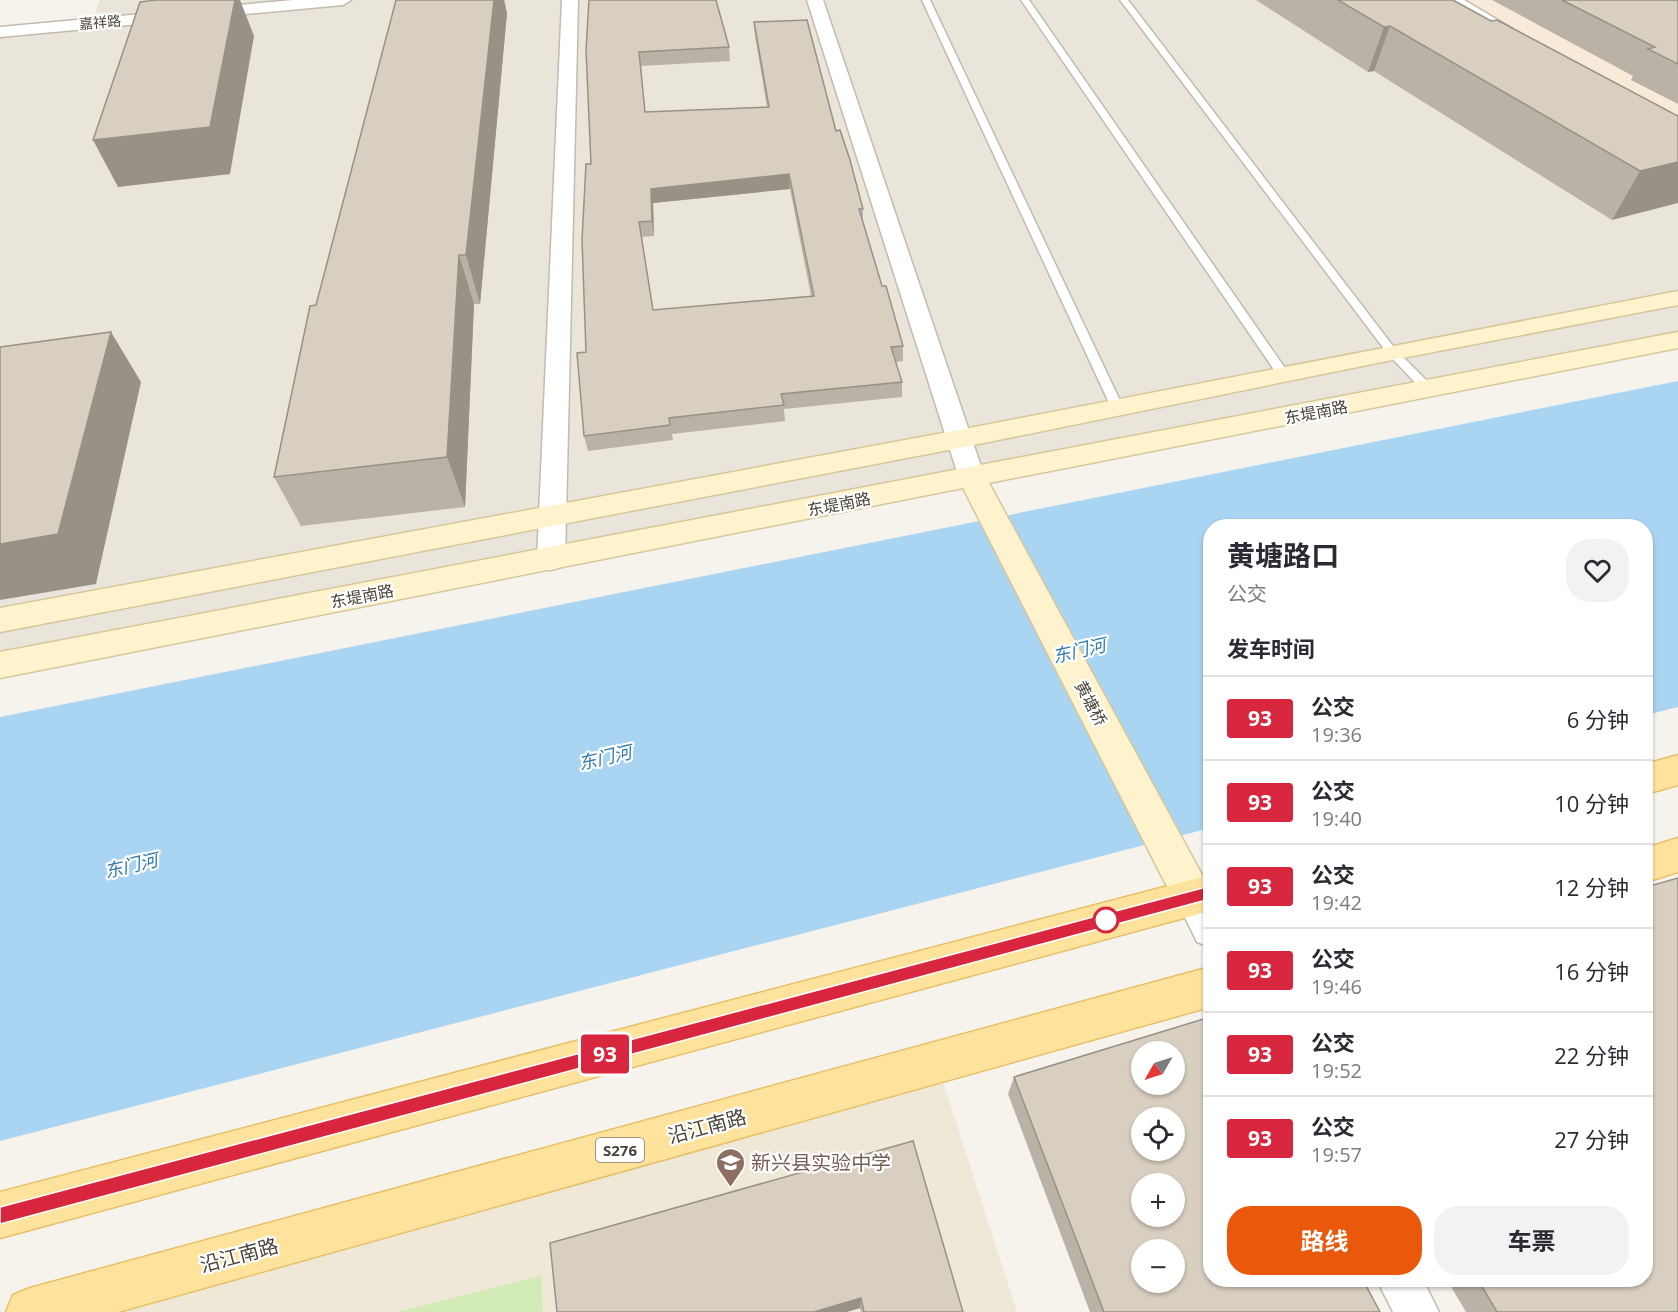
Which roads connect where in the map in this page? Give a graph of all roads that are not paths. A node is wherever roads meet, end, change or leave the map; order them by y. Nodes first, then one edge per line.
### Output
1 (343, 0) edge
2 (570, 0) edge
3 (815, 0) edge
4 (926, 0) edge
5 (1025, 0) edge
6 (1124, 0) edge
7 (1453, 0) edge
8 (0, 32) edge
9 (1524, 40) edge
10 (1678, 298) edge
11 (1678, 340) edge
12 (1392, 352) junction
13 (1283, 374) junction
14 (1429, 390) junction
15 (1118, 407) junction
16 (959, 439) junction
17 (972, 478) junction
18 (552, 515) junction
19 (551, 560) junction
20 (0, 620) edge
21 (0, 665) edge
22 (1678, 770) edge
23 (1653, 777) edge
24 (1678, 855) edge
25 (1653, 862) edge
26 (1203, 903) edge
27 (1203, 908) edge
28 (1203, 989) edge
29 (0, 1215) edge
30 (1404, 1287) edge
31 (30, 1312) edge
32 (1417, 1312) edge

1 - 8 street, 嘉祥路
2 - 18 street
3 - 16 street
4 - 15 lane
5 - 13 lane
6 - 12 lane
7 - 9 street
10 - 12 main road
11 - 14 main road, 东堤南路
12 - 13 main road
12 - 14 lane
13 - 15 main road
14 - 17 main road, 东堤南路
15 - 16 main road
16 - 17 street
16 - 18 main road
17 - 19 main road, 东堤南路
17 - 26 main road, 黄塘桥
18 - 19 street
18 - 20 main road
19 - 21 main road, 东堤南路
22 - 23 main road
24 - 25 main road
27 - 29 main road
28 - 31 main road, 沿江南路 / S276
30 - 32 street

